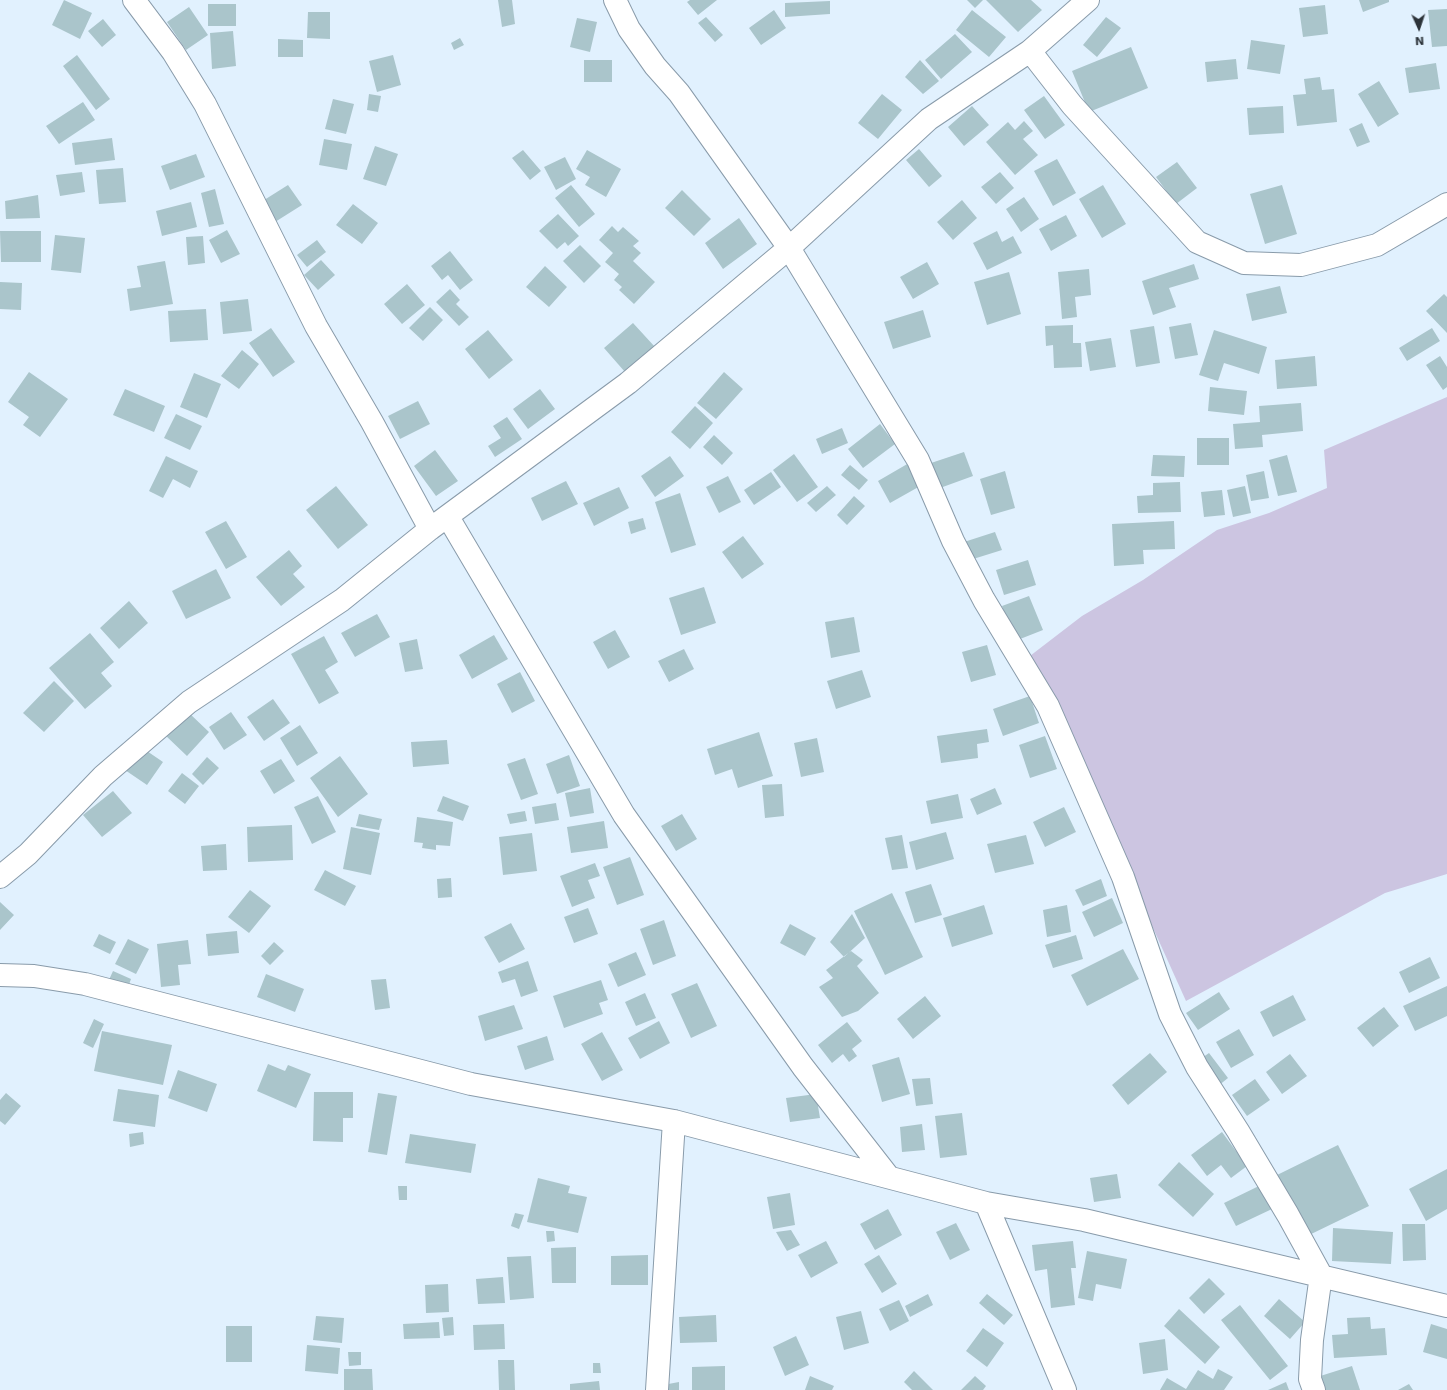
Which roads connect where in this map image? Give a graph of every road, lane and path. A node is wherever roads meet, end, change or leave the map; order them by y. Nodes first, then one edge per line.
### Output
1 (134, 0) edge
2 (615, 0) edge
3 (1088, 0) edge
4 (1030, 51) junction
5 (1447, 204) edge
6 (789, 248) junction
7 (448, 517) junction
8 (430, 529) junction
9 (0, 876) edge
10 (0, 974) edge
11 (674, 1121) junction
12 (888, 1176) junction
13 (986, 1202) junction
14 (1321, 1275) junction
15 (1447, 1306) edge
16 (657, 1390) edge
17 (1065, 1390) edge
18 (1314, 1390) edge

1 - 8 street
2 - 6 street
3 - 4 street
4 - 5 street
4 - 6 street
6 - 7 street
6 - 14 street
7 - 8 street
7 - 12 street
8 - 9 street
10 - 11 street
11 - 12 street
11 - 16 street
12 - 13 street
13 - 14 street
13 - 17 street
14 - 15 street
14 - 18 street

